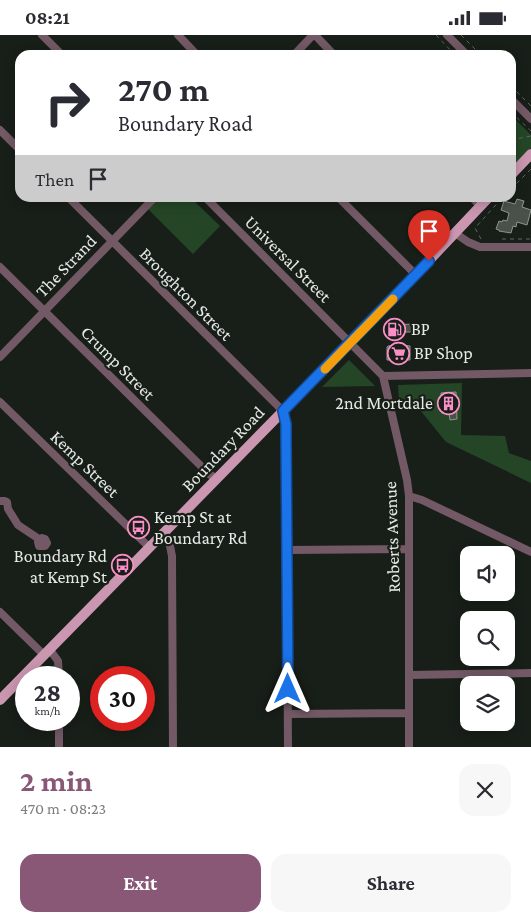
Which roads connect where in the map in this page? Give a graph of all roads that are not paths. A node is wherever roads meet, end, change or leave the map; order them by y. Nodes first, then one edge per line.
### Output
1 (42, 35) edge
2 (178, 35) edge
3 (314, 35) edge
4 (447, 35) edge
5 (57, 50) edge
6 (193, 50) edge
7 (299, 50) edge
8 (329, 50) edge
9 (462, 50) edge
10 (516, 104) edge
11 (531, 119) edge
12 (0, 130) edge
13 (15, 145) edge
14 (531, 154) edge
15 (516, 170) edge
16 (73, 202) edge
17 (150, 202) edge
18 (210, 202) edge
19 (343, 202) edge
20 (476, 202) edge
21 (484, 202) edge
22 (480, 206) junction
23 (455, 233) junction
24 (112, 241) junction
25 (531, 247) edge
26 (0, 267) edge
27 (416, 275) junction
28 (44, 311) junction
29 (350, 343) junction
30 (0, 357) edge
31 (531, 373) edge
32 (383, 376) junction
33 (0, 403) edge
34 (283, 411) junction
35 (216, 479) junction
36 (409, 497) junction
37 (2, 504) edge
38 (162, 535) junction
39 (39, 539) dead end
40 (150, 548) junction
41 (409, 549) junction
42 (287, 550) junction
43 (531, 552) edge
44 (0, 613) edge
45 (47, 652) junction
46 (58, 666) edge
47 (531, 673) edge
48 (409, 675) junction
49 (0, 700) edge
50 (409, 713) junction
51 (288, 714) junction
52 (59, 731) edge
53 (59, 747) edge
54 (173, 747) edge
55 (288, 747) edge
56 (409, 747) edge

1 - 5 street
2 - 6 street
3 - 7 street
3 - 8 street
4 - 9 street
10 - 11 street
12 - 13 street
14 - 15 main road
16 - 24 street, Broughton Street
17 - 24 street, The Strand
18 - 29 street, Universal Street
19 - 27 street
20 - 22 street
21 - 22 main road, Boundary Road
22 - 23 main road, Boundary Road
23 - 25 street
23 - 27 main road, Boundary Road
24 - 28 street, The Strand
24 - 34 street, Broughton Street
26 - 28 street, Crump Street
27 - 29 main road, Boundary Road
28 - 30 street, The Strand
28 - 35 street, Crump Street
29 - 32 street
29 - 34 main road, Boundary Road
31 - 32 street
32 - 36 street, Roberts Avenue
33 - 40 street, Kemp Street
34 - 35 main road, Boundary Road
34 - 42 street
35 - 38 main road, Boundary Road
36 - 41 street, Roberts Avenue
36 - 43 street
37 - 39 street
38 - 40 main road, Boundary Road
38 - 54 street
40 - 45 main road, Boundary Road
41 - 42 street
41 - 48 street, Roberts Avenue
42 - 51 street
44 - 45 street
45 - 46 street
45 - 49 main road, Boundary Road
47 - 48 street
48 - 50 street, Roberts Avenue
50 - 51 street
50 - 56 street, Roberts Avenue
51 - 55 street
52 - 53 street

